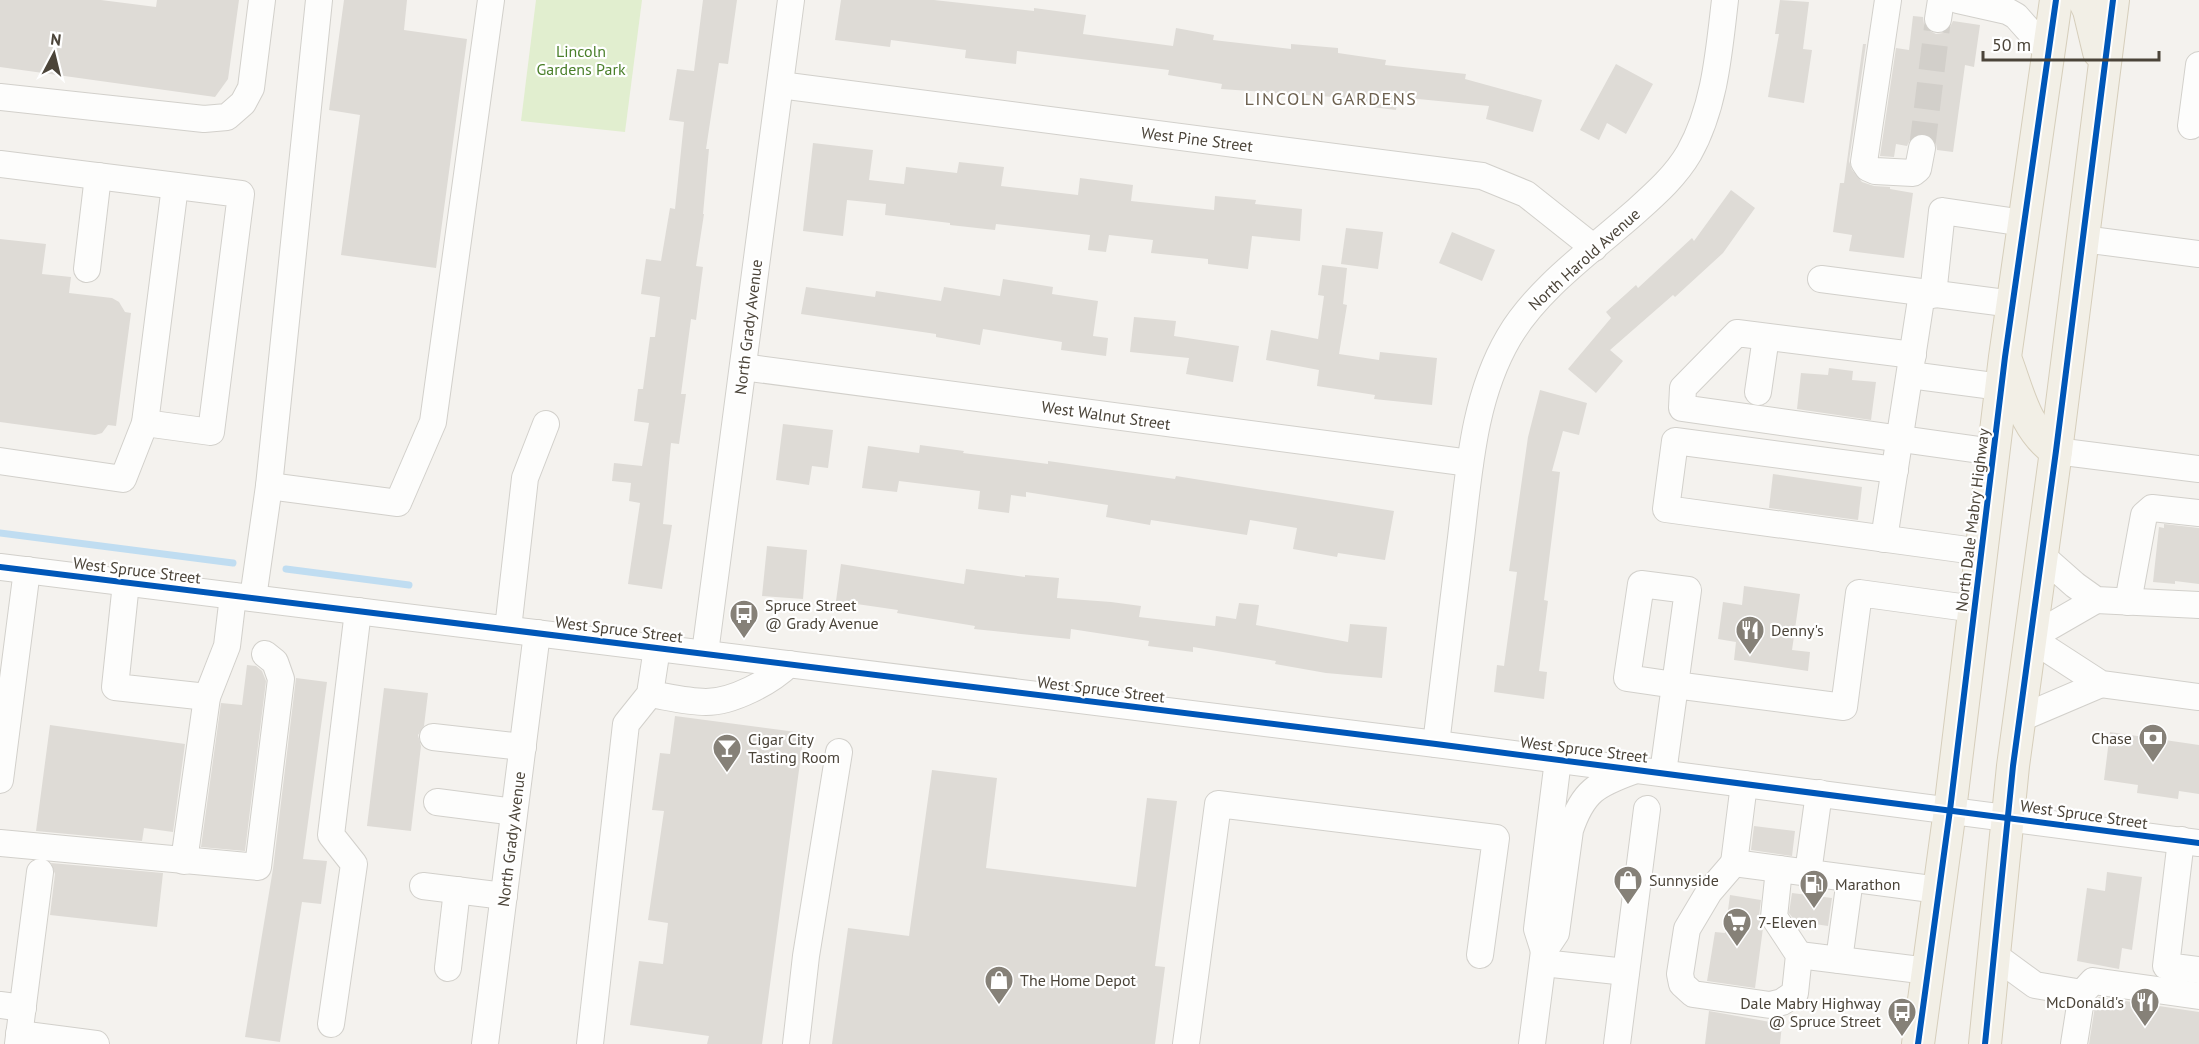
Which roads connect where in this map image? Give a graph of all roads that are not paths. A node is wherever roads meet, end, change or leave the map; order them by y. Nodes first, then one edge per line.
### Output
1 (262, 0) edge
2 (320, 0) edge
3 (491, 0) edge
4 (791, 0) edge
5 (1725, 0) edge
6 (1888, 0) edge
7 (1958, 0) edge
8 (2056, 0) edge
9 (2084, 0) edge
10 (2113, 0) edge
11 (2048, 52) junction
12 (2199, 65) edge
13 (2104, 74) junction
14 (780, 85) junction
15 (0, 97) edge
16 (2191, 126) dead end
17 (1922, 148) tunnel mouth
18 (0, 164) edge
19 (98, 176) junction
20 (175, 186) junction
21 (2024, 223) junction
22 (2083, 239) junction
23 (1594, 248) junction
24 (2199, 254) edge
25 (87, 269) dead end
26 (1821, 279) dead end
27 (1927, 294) junction
28 (2013, 304) junction
29 (1766, 337) junction
30 (1912, 365) junction
31 (743, 367) junction
32 (2003, 372) junction
33 (1758, 392) dead end
34 (146, 423) junction
35 (546, 424) dead end
36 (1901, 437) junction
37 (2056, 451) junction
38 (1994, 452) junction
39 (0, 460) edge
40 (1470, 463) junction
41 (2199, 469) edge
42 (1895, 470) junction
43 (269, 486) junction
44 (2199, 513) edge
45 (1884, 539) junction
46 (1982, 552) junction
47 (2042, 555) junction
48 (0, 567) edge
49 (27, 570) junction
50 (126, 583) junction
51 (243, 597) junction
52 (2096, 600) junction
53 (2128, 602) junction
54 (2199, 605) edge
55 (1975, 609) junction
56 (358, 611) junction
57 (508, 630) junction
58 (537, 633) junction
59 (2030, 638) junction
60 (657, 648) junction
61 (705, 653) junction
62 (265, 654) dead end
63 (789, 664) junction
64 (2101, 684) junction
65 (6, 687) edge
66 (650, 694) junction
67 (207, 697) junction
68 (2199, 697) edge
69 (2019, 718) junction
70 (433, 737) dead end
71 (1436, 744) junction
72 (523, 747) junction
73 (839, 752) dead end
74 (1558, 760) junction
75 (1636, 770) junction
76 (1663, 773) junction
77 (0, 780) edge
78 (1744, 784) junction
79 (1819, 793) junction
80 (436, 802) dead end
81 (1647, 809) dead end
82 (1950, 810) junction
83 (514, 812) junction
84 (2007, 817) junction
85 (2190, 842) edge
86 (0, 843) edge
87 (184, 861) junction
88 (1734, 863) junction
89 (1779, 869) junction
90 (40, 872) dead end
91 (1808, 873) junction
92 (1850, 879) junction
93 (423, 886) dead end
94 (457, 890) junction
95 (1939, 890) junction
96 (504, 896) junction
97 (1480, 955) dead end
98 (1799, 955) junction
99 (1994, 955) junction
100 (1544, 957) junction
101 (1839, 960) junction
102 (448, 968) dead end
103 (2199, 970) edge
104 (1928, 971) junction
105 (1626, 972) junction
106 (2082, 993) junction
107 (2199, 996) edge
108 (11, 1007) edge
109 (331, 1024) dead end
110 (19, 1039) edge
111 (96, 1044) edge
112 (485, 1044) edge
113 (590, 1044) edge
114 (796, 1044) edge
115 (1186, 1044) edge
116 (1532, 1044) edge
117 (1617, 1044) edge
118 (1918, 1044) edge
119 (1985, 1044) edge
120 (2074, 1044) edge

1 - 15 street
2 - 43 street
3 - 43 street
4 - 14 street, North Grady Avenue
5 - 23 street, North Harold Avenue
6 - 17 street
7 - 11 street
8 - 11 main road, North Dale Mabry Highway
9 - 13 main road
10 - 13 main road
11 - 21 main road, North Dale Mabry Highway
12 - 16 street
13 - 22 main road
14 - 23 street, West Pine Street
14 - 31 street, North Grady Avenue
18 - 19 street
19 - 20 street
19 - 25 street
20 - 34 street
20 - 34 street
21 - 27 street
21 - 28 main road, North Dale Mabry Highway
22 - 24 street
22 - 37 main road
23 - 40 street, North Harold Avenue
26 - 27 street
27 - 28 street
27 - 30 street
28 - 32 main road, North Dale Mabry Highway
29 - 30 street
29 - 33 street
29 - 36 street
30 - 32 street
30 - 36 street
31 - 40 street, West Walnut Street
31 - 61 street, North Grady Avenue
32 - 37 main road
32 - 38 main road, North Dale Mabry Highway
34 - 39 street
35 - 57 street
36 - 38 street
36 - 42 street
37 - 41 street
37 - 47 main road
38 - 46 main road, North Dale Mabry Highway
40 - 71 street, North Harold Avenue
42 - 45 street
42 - 45 street
43 - 51 street
44 - 53 street
45 - 46 street
46 - 55 main road, North Dale Mabry Highway
47 - 52 street
47 - 59 main road
48 - 49 street, West Spruce Street
49 - 50 street, West Spruce Street
49 - 65 street
50 - 51 street, West Spruce Street
50 - 67 street
51 - 56 street, West Spruce Street
51 - 67 street
52 - 53 street
52 - 59 street
53 - 54 street
55 - 76 street
55 - 82 main road, North Dale Mabry Highway
56 - 57 street, West Spruce Street
56 - 109 street
57 - 58 street, West Spruce Street
58 - 60 street, West Spruce Street
58 - 72 street, North Grady Avenue
59 - 64 street
59 - 69 main road
60 - 61 street, West Spruce Street
60 - 66 street
61 - 63 street, West Spruce Street
62 - 87 street
63 - 66 street
63 - 71 street, West Spruce Street
64 - 68 street
64 - 69 street
65 - 77 street
66 - 113 street
67 - 87 street
69 - 84 main road
70 - 72 street
71 - 74 street, West Spruce Street
72 - 83 street, North Grady Avenue
73 - 114 street
74 - 75 street, West Spruce Street
74 - 100 street
75 - 76 street, West Spruce Street
75 - 100 street
76 - 78 street, West Spruce Street
78 - 79 street, West Spruce Street
78 - 88 street
79 - 82 street, West Spruce Street
79 - 91 street
80 - 83 street
81 - 105 street
82 - 84 street, West Spruce Street
82 - 95 main road, North Dale Mabry Highway
83 - 96 street, North Grady Avenue
84 - 85 street, West Spruce Street
84 - 99 main road
85 - 103 street
86 - 87 street
88 - 89 street
88 - 98 street
89 - 91 street
89 - 98 street
90 - 108 street
91 - 92 street
92 - 95 street
92 - 101 street
93 - 94 street
94 - 96 street
94 - 102 street
95 - 104 main road, North Dale Mabry Highway
96 - 112 street, North Grady Avenue
97 - 115 street
98 - 101 street
99 - 106 street
99 - 119 main road
100 - 105 street
100 - 116 street
101 - 104 street
104 - 118 main road, North Dale Mabry Highway
105 - 117 street
106 - 107 street
106 - 120 street
108 - 110 street
110 - 111 street

